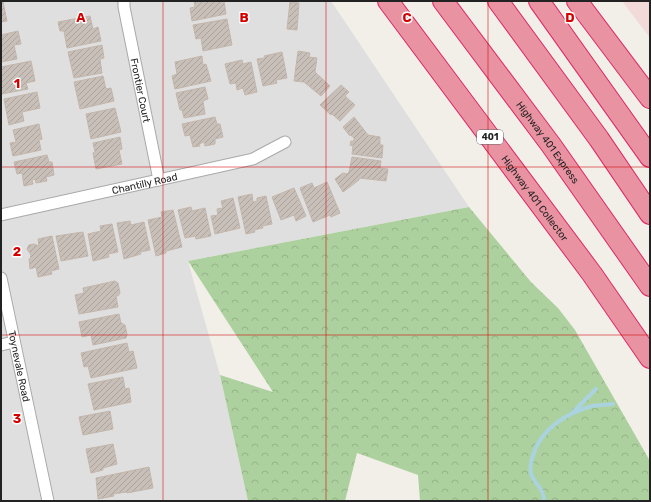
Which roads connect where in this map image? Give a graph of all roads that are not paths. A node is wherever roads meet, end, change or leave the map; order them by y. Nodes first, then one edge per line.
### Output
1 (124, 1) edge
2 (388, 1) edge
3 (443, 1) edge
4 (498, 1) edge
5 (539, 1) edge
6 (577, 1) edge
7 (650, 98) edge
8 (285, 142) dead end
9 (650, 157) edge
10 (159, 180) junction
11 (650, 214) edge
12 (1, 215) edge
13 (1, 278) edge
14 (650, 286) edge
15 (14, 342) junction
16 (1, 346) edge
17 (650, 358) edge
18 (48, 501) edge

1 - 10 street, Frontier Court
2 - 17 highway, Highway 401 Collector / 401
3 - 14 highway, Highway 401 Express
4 - 11 highway
5 - 9 highway
6 - 7 highway
8 - 10 street, Chantilly Road
10 - 12 street, Chantilly Road
13 - 15 street, Toynevale Road
15 - 16 street
15 - 18 street, Toynevale Road

